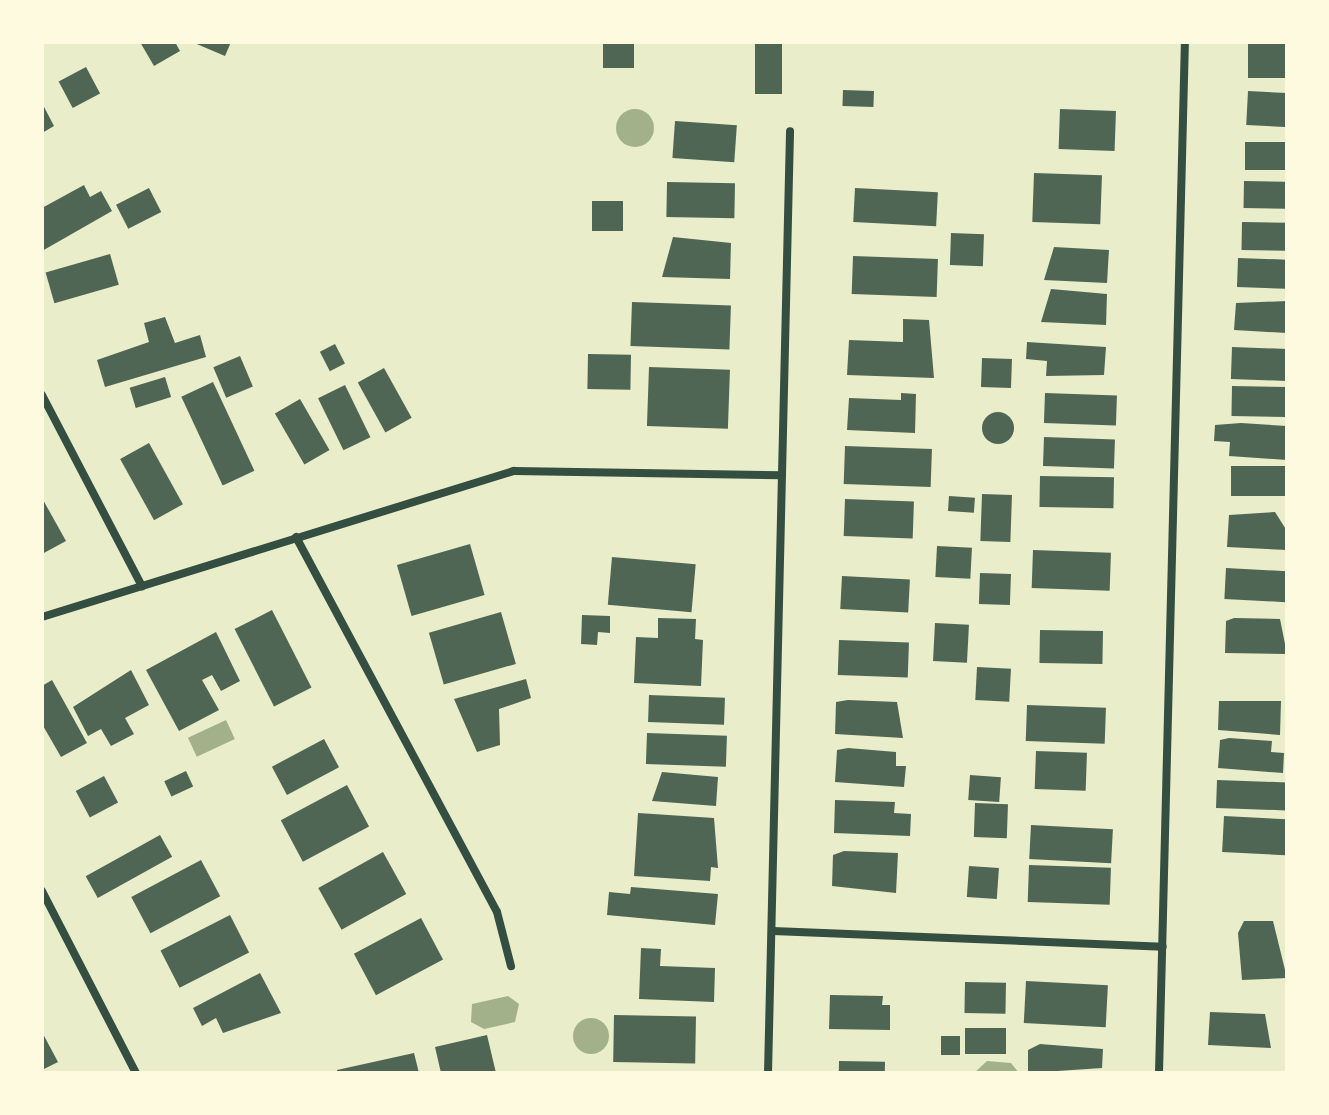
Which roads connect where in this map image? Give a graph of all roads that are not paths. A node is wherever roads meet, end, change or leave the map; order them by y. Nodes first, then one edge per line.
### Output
1 (1185, 42) edge
2 (790, 131) dead end
3 (42, 395) edge
4 (782, 475) junction
5 (296, 537) junction
6 (142, 586) junction
7 (42, 617) edge
8 (42, 891) edge
9 (773, 931) junction
10 (1163, 947) junction
11 (511, 966) dead end
12 (136, 1073) edge
13 (768, 1073) edge
14 (1159, 1073) edge

1 - 10 street
2 - 4 street
3 - 6 street
4 - 5 street
4 - 9 street
5 - 6 street
5 - 11 street
6 - 7 street
8 - 12 street
9 - 10 street
9 - 13 street
10 - 14 street

